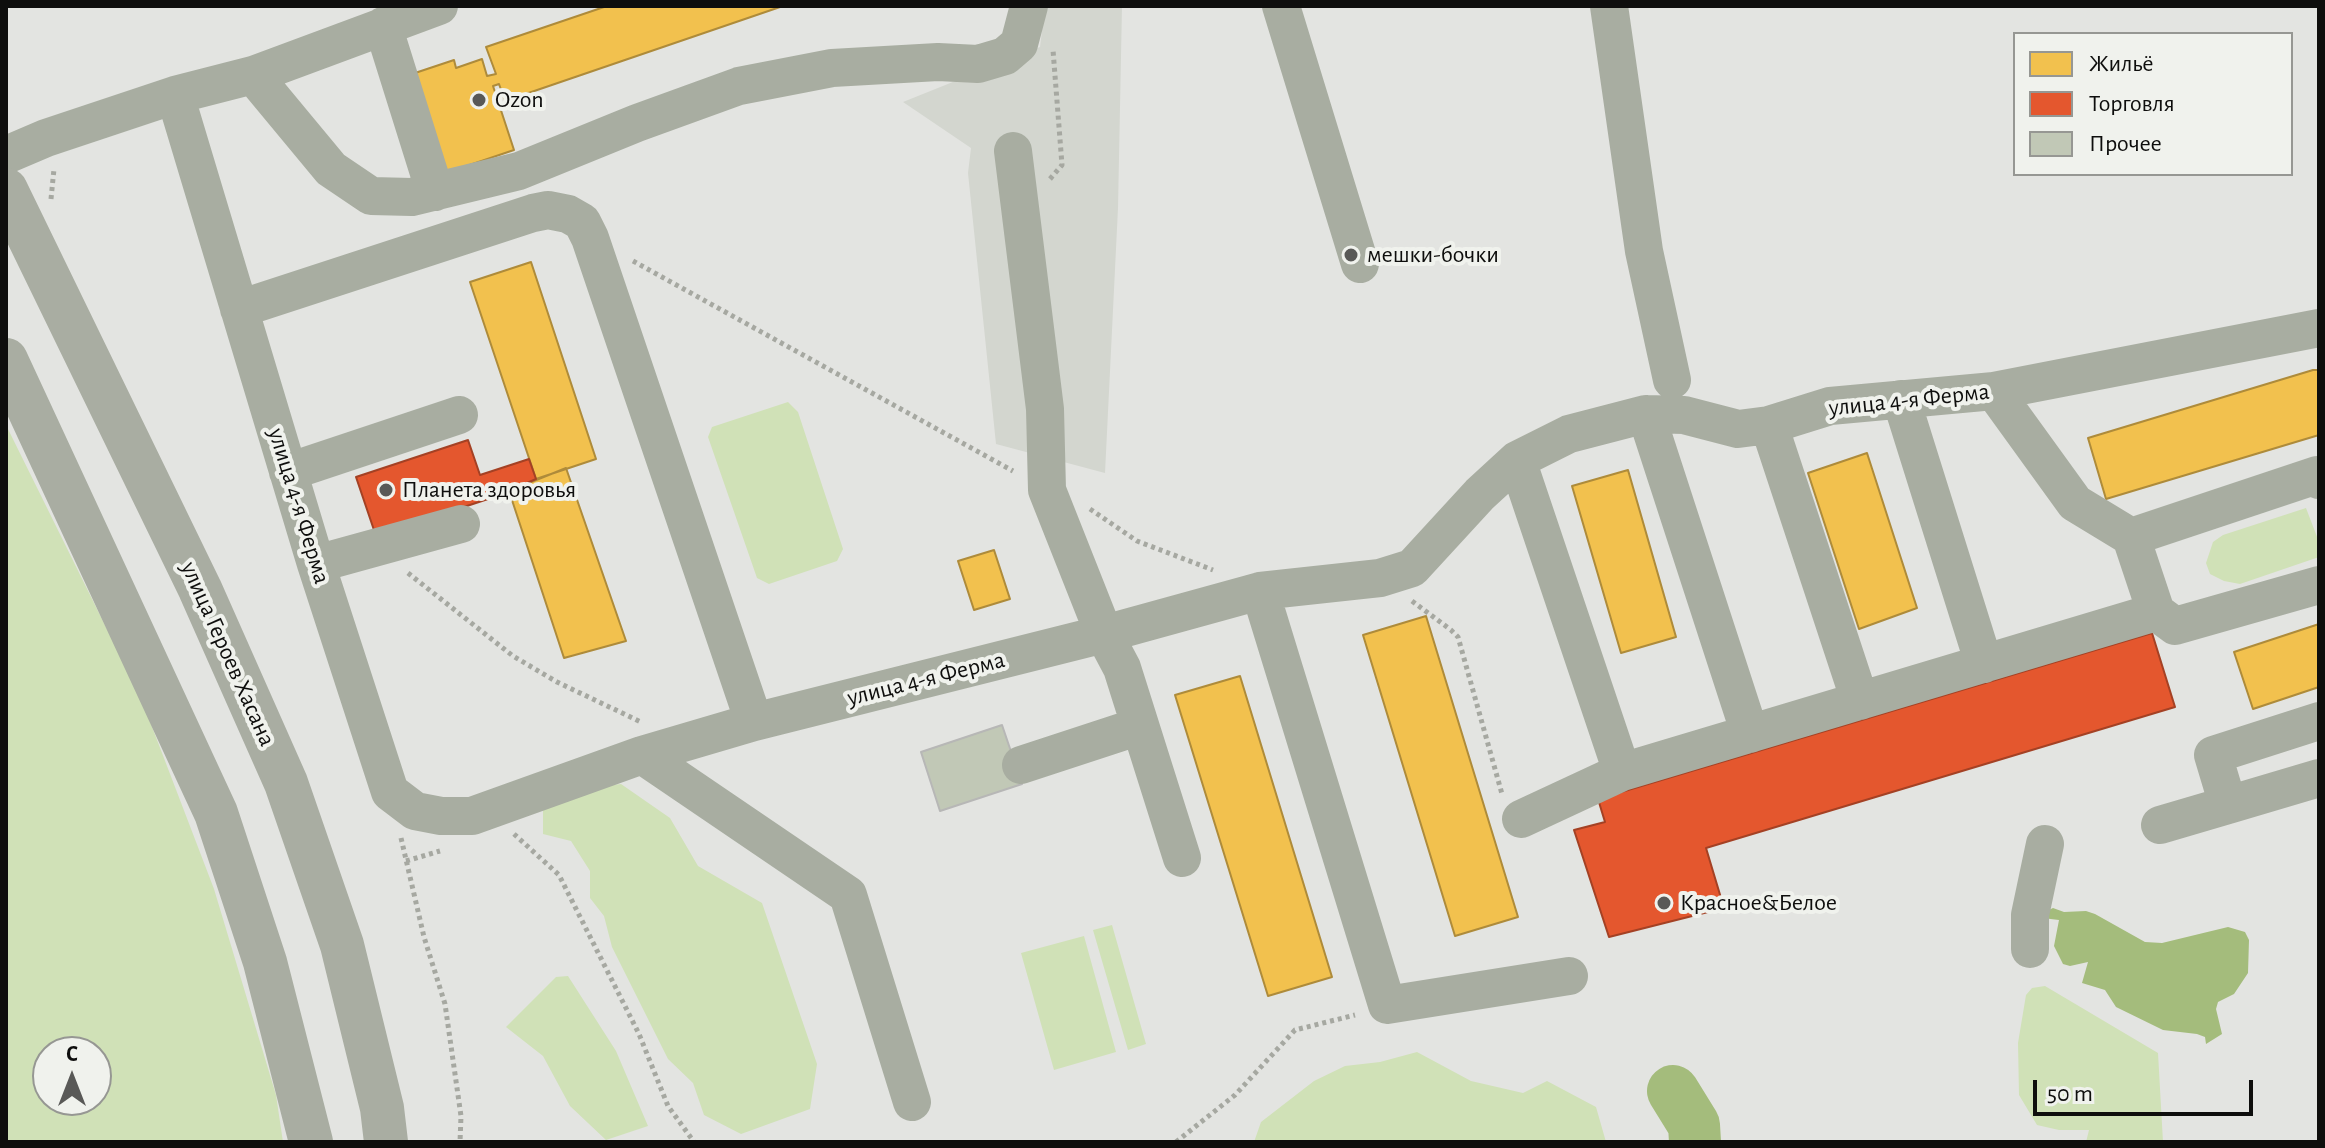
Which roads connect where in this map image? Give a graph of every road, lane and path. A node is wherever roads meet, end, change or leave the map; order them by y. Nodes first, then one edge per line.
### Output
1 (439, 6) edge
2 (1029, 6) edge
3 (1281, 6) edge
4 (1609, 6) edge
5 (383, 26) junction
6 (1053, 42) dead end
7 (253, 75) junction
8 (175, 95) junction
9 (1013, 151) dead end
10 (6, 155) edge
11 (6, 190) edge
12 (435, 192) junction
13 (1021, 214) junction
14 (590, 238) junction
15 (1360, 264) dead end
16 (239, 309) junction
17 (2319, 328) edge
18 (6, 360) edge
19 (1672, 380) dead end
20 (1994, 391) junction
21 (1901, 399) junction
22 (1646, 414) junction
23 (459, 415) dead end
24 (1769, 425) junction
25 (1517, 460) junction
26 (288, 472) junction
27 (2319, 480) edge
28 (1047, 490) junction
29 (461, 524) dead end
30 (2131, 537) junction
31 (377, 549) junction
32 (316, 564) junction
33 (1380, 578) junction
34 (2319, 585) edge
35 (1250, 594) junction
36 (2156, 612) junction
37 (1104, 634) junction
38 (1984, 664) junction
39 (1860, 701) junction
40 (2319, 721) edge
41 (754, 722) junction
42 (1140, 726) junction
43 (1750, 734) junction
44 (685, 743) junction
45 (642, 755) junction
46 (1021, 765) dead end
47 (1622, 772) junction
48 (2319, 778) edge
49 (2228, 805) junction
50 (1513, 813) joint
51 (2160, 825) dead end
52 (511, 831) dead end
53 (2045, 844) dead end
54 (451, 848) dead end
55 (1182, 858) dead end
56 (2030, 949) dead end
57 (1569, 976) dead end
58 (1387, 1005) junction
59 (912, 1102) dead end
60 (311, 1142) edge
61 (386, 1142) edge
62 (460, 1142) edge
63 (694, 1142) edge
64 (1176, 1142) edge

1 - 5 street
2 - 12 street
3 - 15 street
4 - 19 street
5 - 7 street
5 - 12 street
6 - 13 path
7 - 8 street
7 - 12 street
8 - 10 street
8 - 16 street, улица 4-я Ферма
9 - 13 street
11 - 61 main road, улица Героев Хасана
13 - 28 street
14 - 16 street
14 - 28 path
14 - 41 street
16 - 26 street, улица 4-я Ферма
17 - 20 street, улица 4-я Ферма
18 - 60 main road
20 - 21 street, улица 4-я Ферма
20 - 30 street
21 - 24 street, улица 4-я Ферма
21 - 38 street
22 - 24 street, улица 4-я Ферма
22 - 25 street, улица 4-я Ферма
22 - 43 street
23 - 26 street
24 - 39 street
25 - 33 street, улица 4-я Ферма
25 - 47 street
26 - 32 street, улица 4-я Ферма
27 - 30 street
28 - 35 path
28 - 37 street
29 - 31 street
30 - 36 street
31 - 32 street
31 - 44 path
32 - 45 street, улица 4-я Ферма
33 - 35 street, улица 4-я Ферма
33 - 50 path
34 - 36 street
35 - 37 street, улица 4-я Ферма
35 - 58 street
36 - 38 street
37 - 41 street, улица 4-я Ферма
37 - 42 street
38 - 39 street
39 - 43 street
40 - 49 street
41 - 44 street, улица 4-я Ферма
42 - 46 street
42 - 55 street
43 - 47 street
44 - 45 street, улица 4-я Ферма
45 - 59 street
47 - 50 street
48 - 49 street
49 - 51 street
52 - 63 path
53 - 56 street
54 - 62 path
57 - 58 street
58 - 64 path

